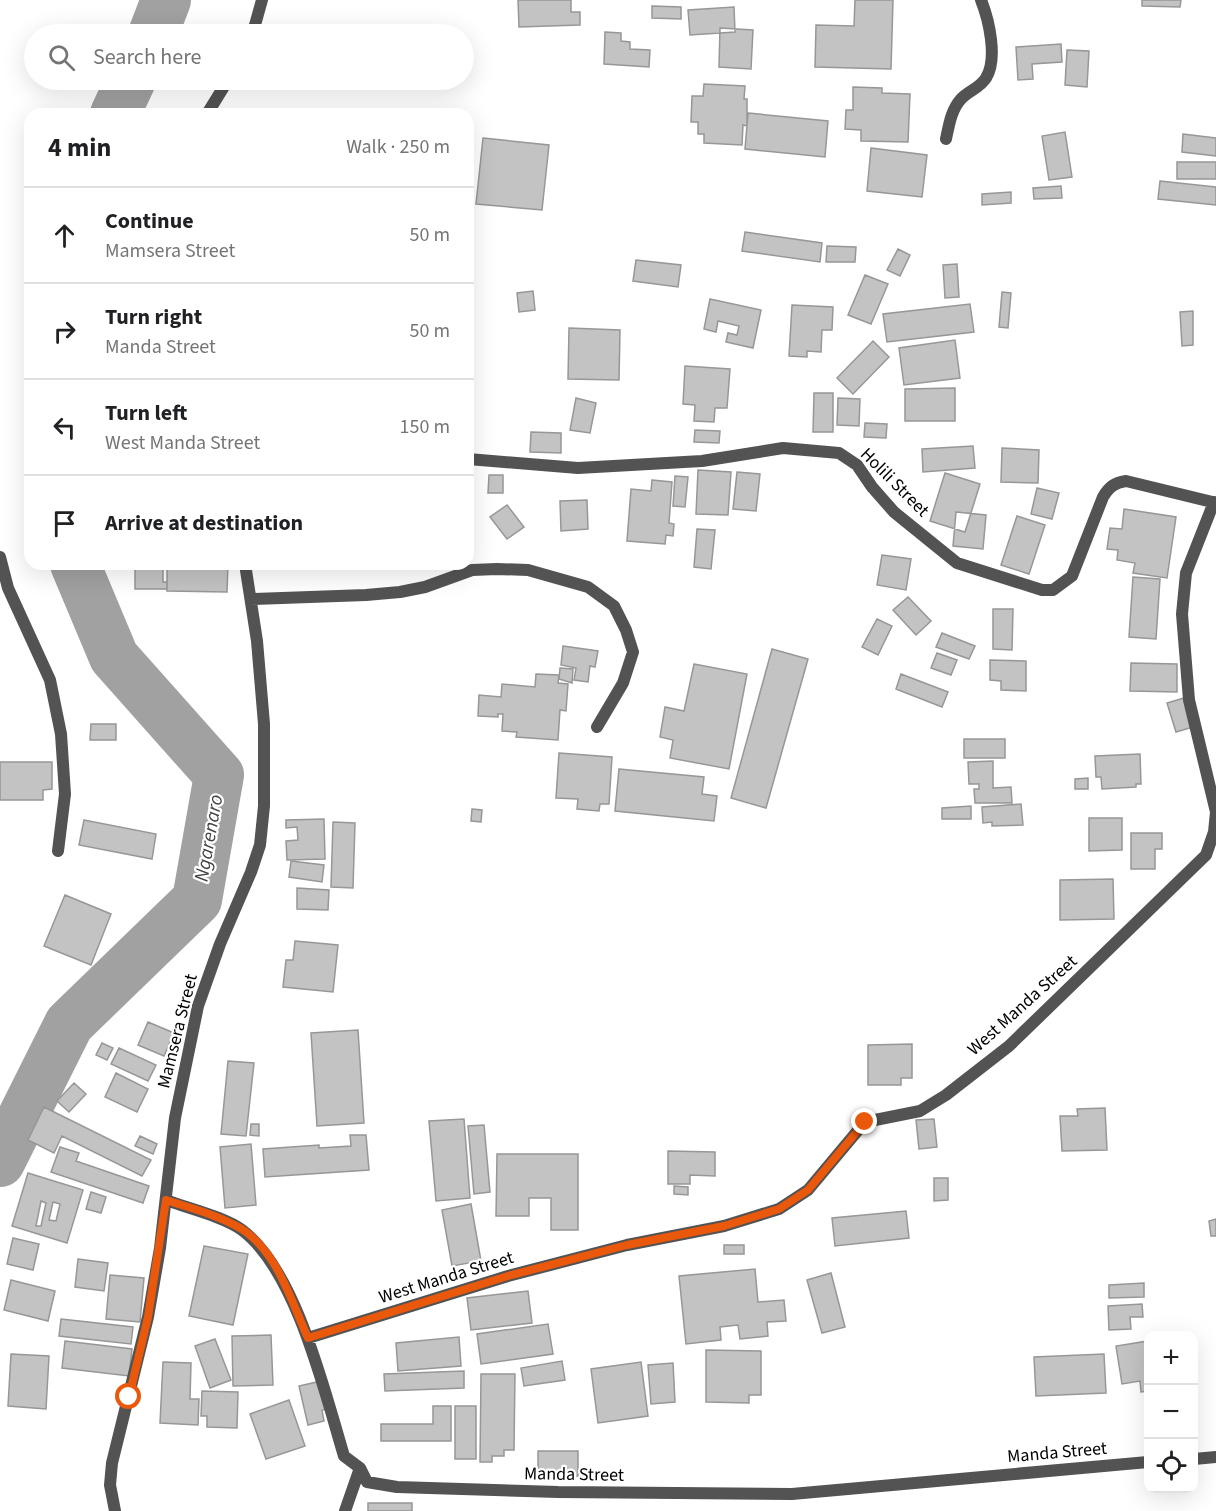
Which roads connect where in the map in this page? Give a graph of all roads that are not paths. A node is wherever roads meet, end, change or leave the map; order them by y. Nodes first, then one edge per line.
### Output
1 (262, 0) edge
2 (981, 0) edge
3 (254, 24) edge
4 (222, 90) edge
5 (211, 108) edge
6 (946, 139) dead end
7 (474, 459) edge
8 (1215, 502) edge
9 (0, 557) edge
10 (246, 570) edge
11 (472, 570) edge
12 (474, 570) edge
13 (252, 598) junction
14 (597, 727) dead end
15 (58, 851) dead end
16 (166, 1200) junction
17 (308, 1338) junction
18 (1216, 1457) edge
19 (1198, 1459) edge
20 (1144, 1462) edge
21 (360, 1468) junction
22 (115, 1511) edge
23 (345, 1511) edge

1 - 3 street
2 - 6 street
4 - 5 street
7 - 8 street, Holili Street
8 - 17 street, West Manda Street
9 - 15 street
10 - 13 street, Mamsera Street
11 - 13 street
12 - 14 street
13 - 16 street, Mamsera Street
16 - 17 street, Manda Street
16 - 22 street, Mamsera Street
17 - 21 street, Manda Street
18 - 19 street
20 - 21 street, Manda Street
21 - 23 street

